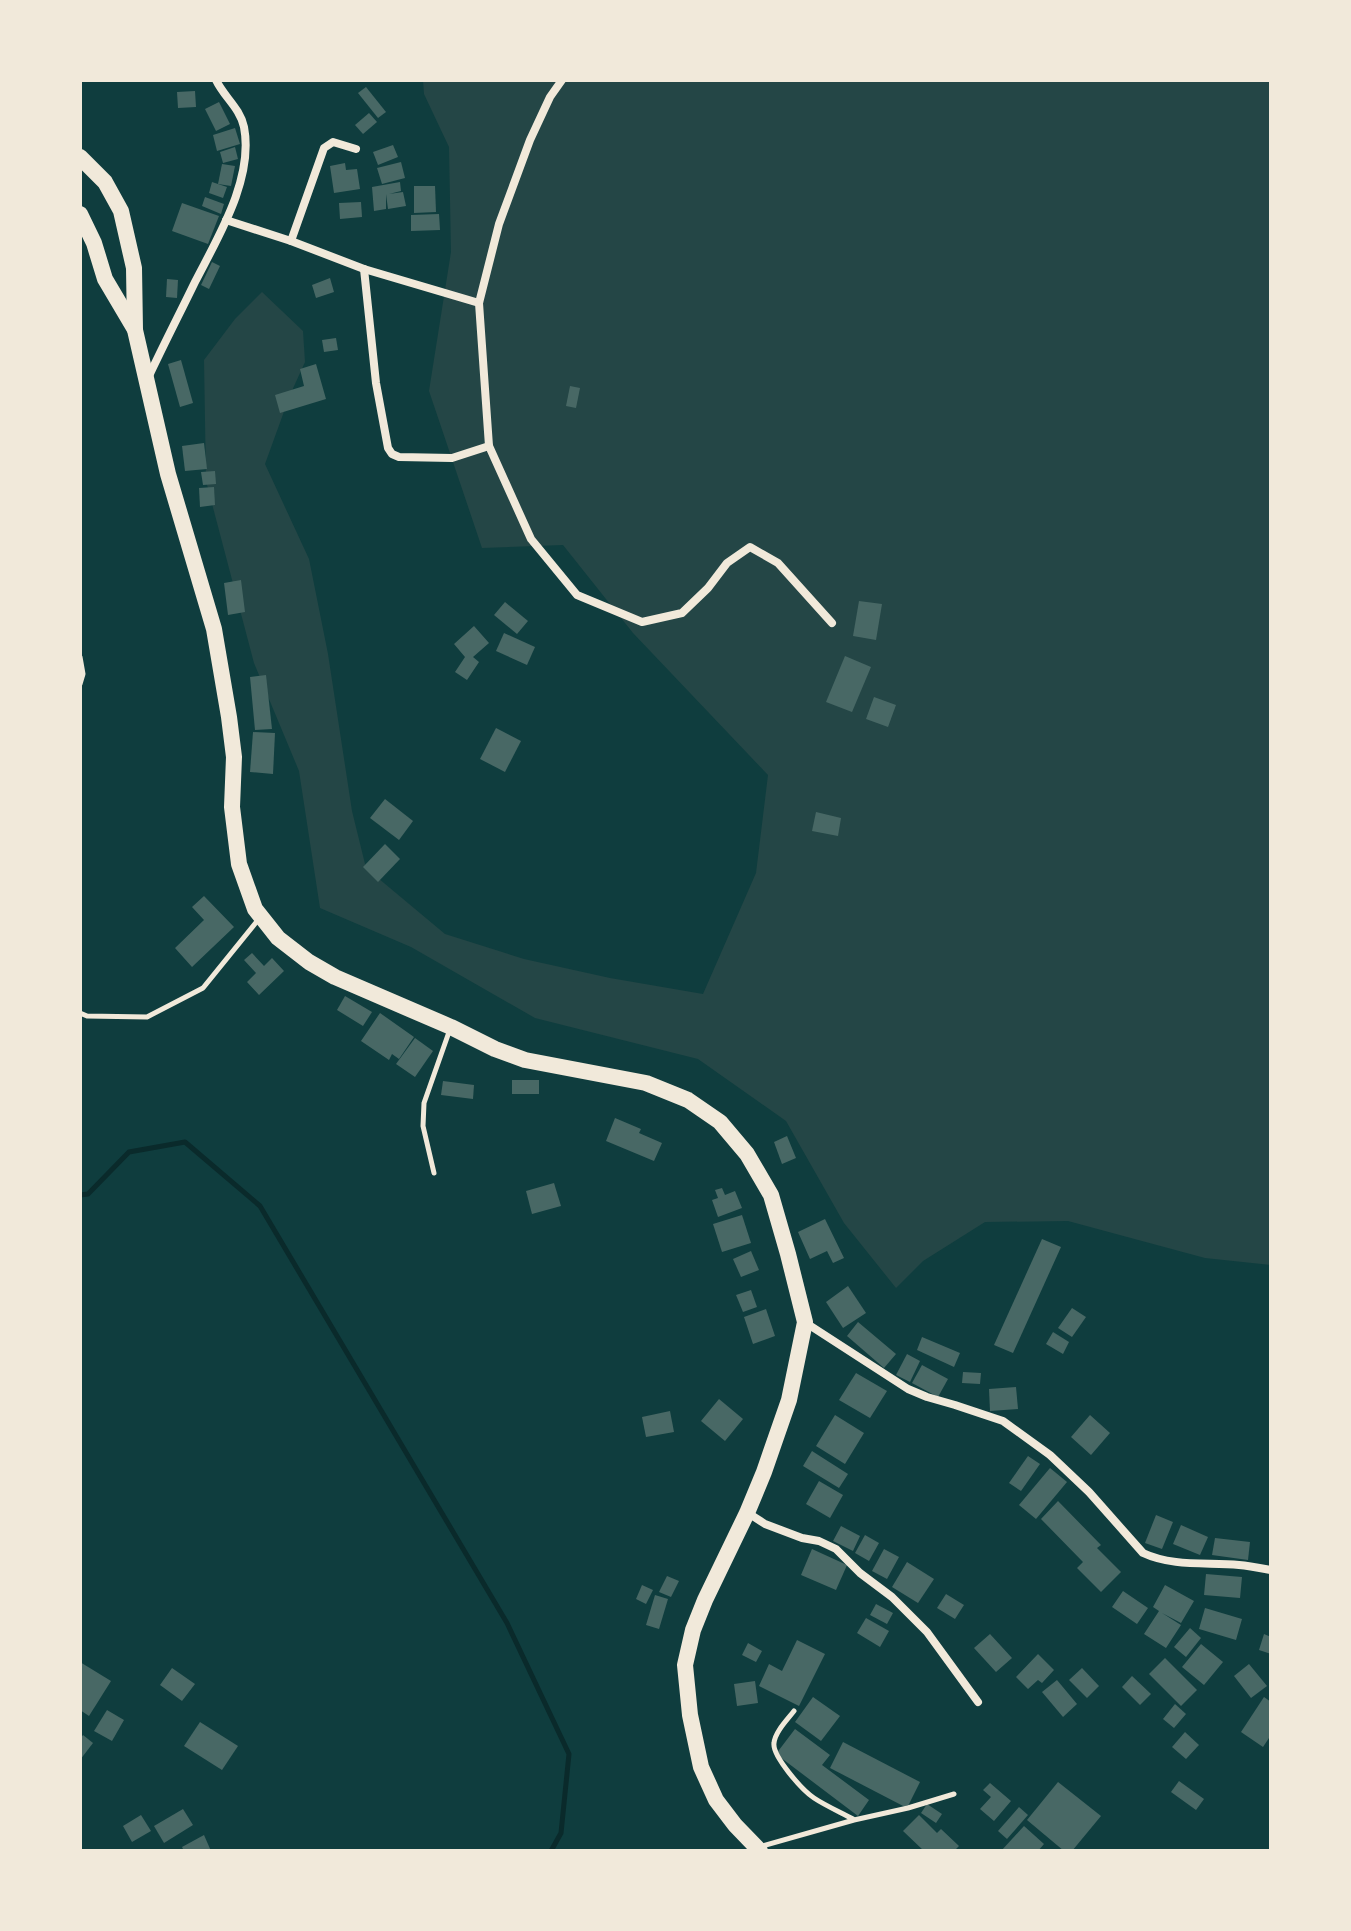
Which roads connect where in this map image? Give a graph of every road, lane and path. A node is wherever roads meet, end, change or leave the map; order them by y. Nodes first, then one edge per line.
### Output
1 (216, 80) edge
2 (562, 80) edge
3 (356, 149) dead end
4 (80, 157) edge
5 (80, 214) edge
6 (226, 220) junction
7 (291, 241) junction
8 (364, 269) junction
9 (479, 303) junction
10 (135, 330) junction
11 (146, 380) junction
12 (489, 446) junction
13 (832, 623) dead end
14 (80, 657) edge
15 (80, 684) edge
16 (261, 916) junction
17 (80, 1013) edge
18 (451, 1027) junction
19 (434, 1173) dead end
20 (805, 1322) junction
21 (747, 1513) junction
22 (1271, 1570) edge
23 (978, 1702) dead end
24 (794, 1711) dead end
25 (954, 1794) dead end
26 (854, 1820) junction
27 (758, 1849) edge

1 - 6 street
2 - 9 street
3 - 7 street
4 - 10 highway
5 - 10 highway
6 - 7 street
6 - 11 street
7 - 8 street
8 - 9 street
8 - 12 street
9 - 12 street
10 - 11 highway
11 - 16 highway
12 - 13 street
14 - 15 lane
16 - 17 lane
16 - 18 highway
18 - 19 lane
18 - 20 highway
20 - 21 highway
20 - 22 street
21 - 23 street
21 - 27 highway
24 - 26 lane
25 - 26 lane
26 - 27 lane

